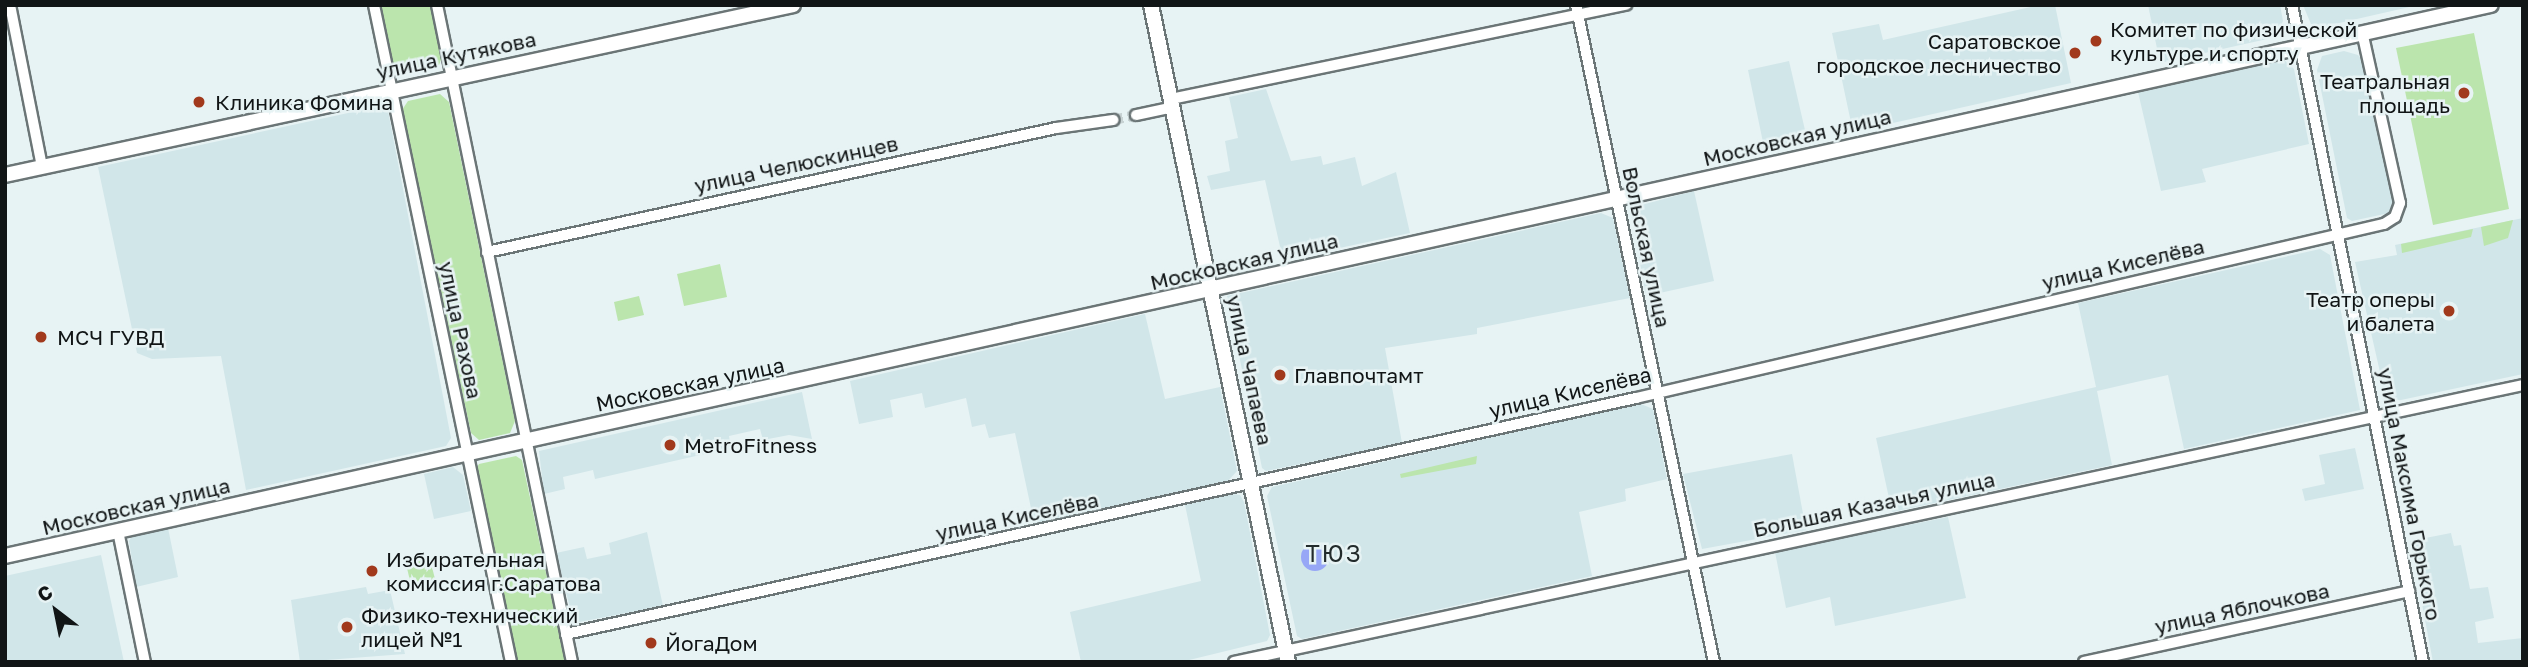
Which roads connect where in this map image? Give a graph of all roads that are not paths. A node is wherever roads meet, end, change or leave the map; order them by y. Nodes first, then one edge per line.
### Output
1 (10, 5) edge
2 (374, 5) edge
3 (437, 5) edge
4 (793, 5) edge
5 (1151, 5) edge
6 (1626, 5) edge
7 (2292, 5) edge
8 (2491, 5) edge
9 (1577, 10) edge
10 (2362, 32) junction
11 (2301, 46) junction
12 (452, 78) junction
13 (391, 90) junction
14 (1172, 103) junction
15 (1136, 115) tunnel mouth
16 (1113, 120) tunnel mouth
17 (43, 167) junction
18 (5, 175) edge
19 (1618, 199) junction
20 (2338, 234) junction
21 (487, 252) junction
22 (1212, 290) junction
23 (2523, 385) edge
24 (1659, 392) junction
25 (2375, 418) junction
26 (525, 441) junction
27 (467, 454) junction
28 (1252, 483) junction
29 (118, 531) junction
30 (5, 556) edge
31 (1693, 562) junction
32 (2409, 591) junction
33 (566, 635) junction
34 (1287, 656) edge
35 (145, 662) edge
36 (511, 662) edge
37 (572, 662) edge
38 (1234, 662) edge
39 (1714, 662) edge
40 (2084, 662) edge
41 (2423, 662) edge

1 - 17 street
2 - 13 street, улица Рахова
3 - 12 street, улица Рахова
4 - 12 main road, улица Кутякова
5 - 14 main road, улица Чапаева
6 - 9 street
7 - 11 street, улица Максима Горького
8 - 10 main road, Московская улица
9 - 14 street
9 - 19 street, Вольская улица
10 - 11 main road, Московская улица
10 - 20 street, улица Киселёва
11 - 19 main road, Московская улица
11 - 20 street, улица Максима Горького
12 - 13 main road, улица Кутякова
12 - 21 street, улица Рахова
13 - 17 main road, улица Кутякова
13 - 27 street, улица Рахова
14 - 15 street
14 - 22 main road, улица Чапаева
16 - 21 street, улица Челюскинцев
17 - 18 main road, улица Кутякова
19 - 22 main road, Московская улица
19 - 24 street, Вольская улица
20 - 24 street, улица Киселёва
20 - 25 street, улица Максима Горького
21 - 26 street, улица Рахова
22 - 26 main road, Московская улица
22 - 28 main road, улица Чапаева
23 - 25 street, Большая Казачья улица
24 - 28 street, улица Киселёва
24 - 31 street, Вольская улица
25 - 31 street, Большая Казачья улица
25 - 32 street, улица Максима Горького
26 - 27 main road, Московская улица
26 - 33 street, улица Рахова
27 - 29 main road, Московская улица
27 - 36 street, улица Рахова
28 - 33 street, улица Киселёва
28 - 34 main road, улица Чапаева
29 - 30 main road, Московская улица
29 - 35 street
31 - 34 street, Большая Казачья улица
31 - 39 street, Вольская улица
32 - 40 street, улица Яблочкова
32 - 41 street, улица Максима Горького
33 - 37 street, улица Рахова
34 - 38 street, Большая Казачья улица

